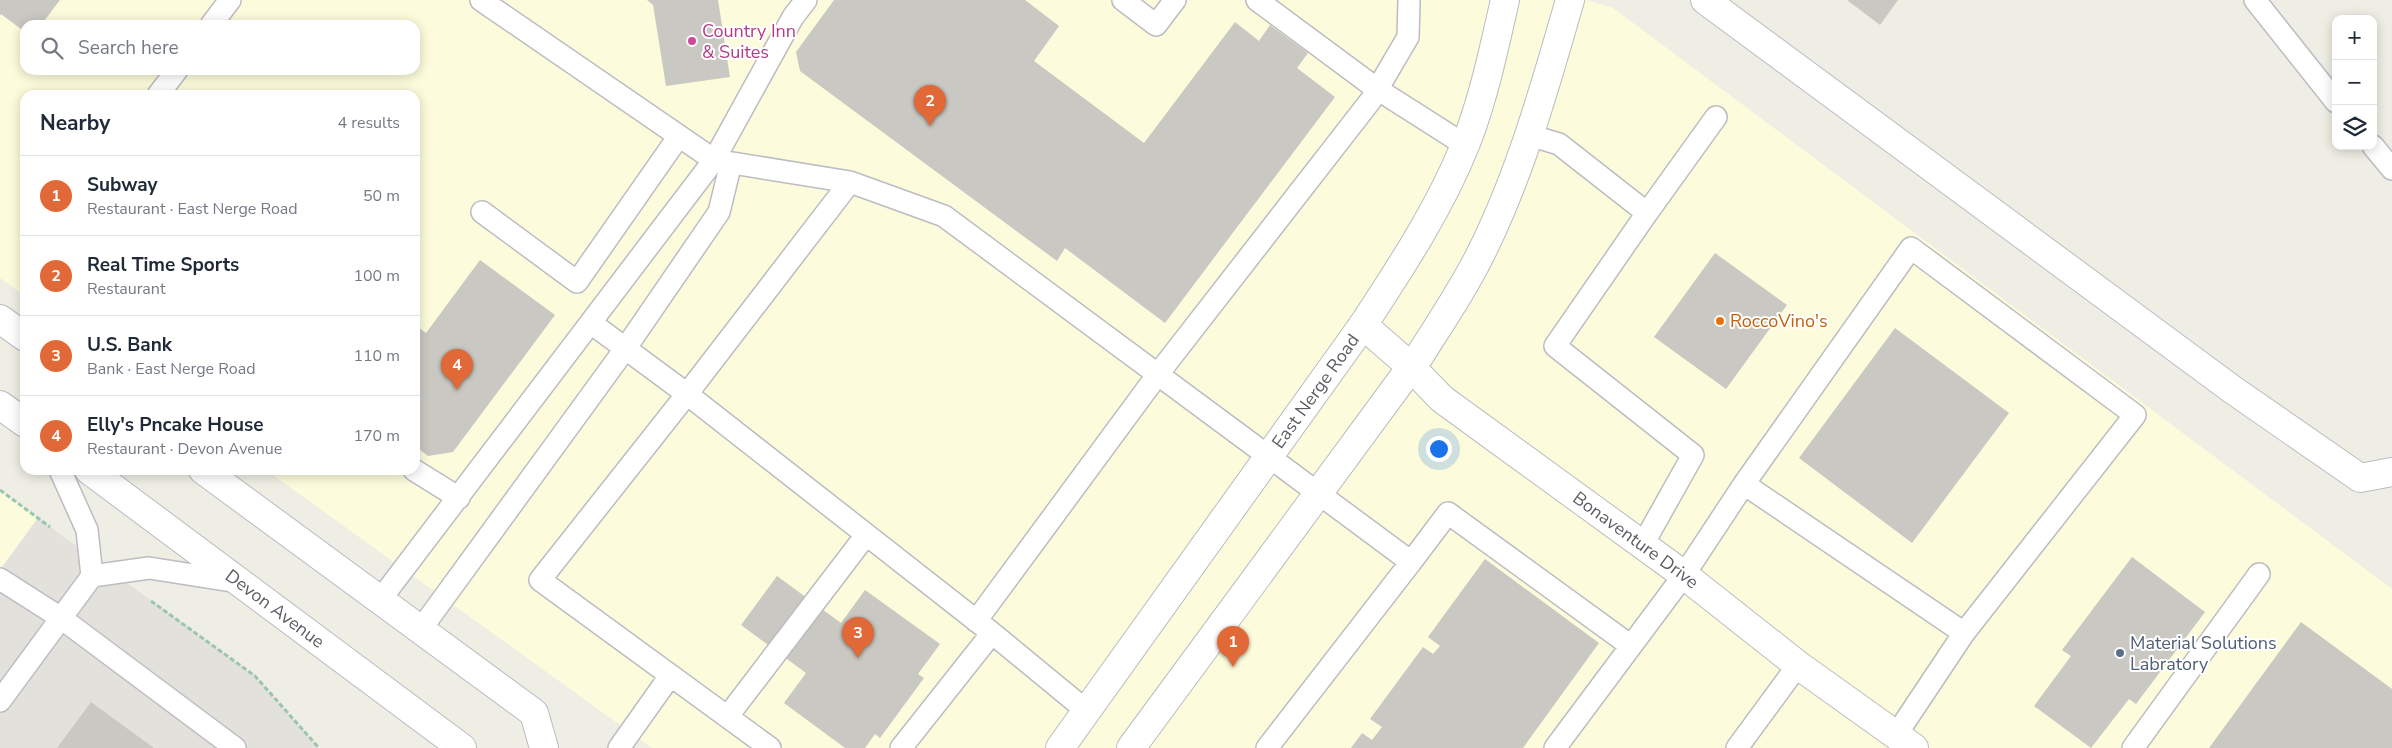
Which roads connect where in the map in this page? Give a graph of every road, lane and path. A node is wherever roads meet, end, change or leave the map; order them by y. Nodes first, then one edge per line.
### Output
1 (230, 0) edge
2 (481, 0) edge
3 (806, 0) edge
4 (1123, 0) edge
5 (1175, 0) edge
6 (1257, 0) edge
7 (1409, 0) edge
8 (1505, 0) edge
9 (1570, 0) edge
10 (1705, 0) edge
11 (2254, 0) edge
12 (215, 20) edge
13 (173, 75) edge
14 (1377, 89) junction
15 (162, 90) edge
16 (2332, 97) edge
17 (1716, 117) dead end
18 (1529, 135) junction
19 (679, 136) junction
20 (1465, 145) junction
21 (2376, 150) edge
22 (722, 161) junction
23 (2392, 169) edge
24 (850, 182) junction
25 (482, 212) dead end
26 (1647, 213) junction
27 (0, 319) edge
28 (591, 323) junction
29 (1363, 325) junction
30 (20, 333) edge
31 (625, 349) junction
32 (1410, 366) junction
33 (1158, 374) junction
34 (687, 394) junction
35 (0, 405) edge
36 (20, 419) edge
37 (1267, 456) junction
38 (2392, 472) edge
39 (420, 474) edge
40 (62, 475) edge
41 (95, 475) edge
42 (211, 475) edge
43 (1744, 484) junction
44 (0, 490) edge
45 (1317, 493) junction
46 (459, 498) junction
47 (866, 535) junction
48 (1642, 546) junction
49 (1411, 562) junction
50 (97, 568) junction
51 (2259, 574) dead end
52 (1684, 575) junction
53 (0, 579) edge
54 (240, 582) junction
55 (380, 600) junction
56 (61, 618) junction
57 (984, 627) junction
58 (421, 629) junction
59 (1964, 633) junction
60 (1631, 646) junction
61 (1798, 665) junction
62 (670, 676) junction
63 (0, 701) edge
64 (1088, 712) junction
65 (728, 716) junction
66 (1905, 741) edge
67 (235, 748) edge
68 (319, 748) edge
69 (462, 748) edge
70 (544, 748) edge
71 (619, 748) edge
72 (770, 748) edge
73 (901, 748) edge
74 (1060, 748) edge
75 (1131, 748) edge
76 (1266, 748) edge
77 (1555, 748) edge
78 (1737, 748) edge
79 (2133, 748) edge

1 - 12 lane
2 - 19 lane
3 - 22 lane
4 - 5 lane
6 - 14 lane
7 - 14 lane
8 - 20 main road, East Nerge Road
9 - 18 main road
10 - 38 main road
11 - 16 lane
13 - 15 lane
14 - 20 lane
14 - 33 lane
17 - 26 lane
18 - 26 lane
18 - 32 main road
19 - 22 lane
19 - 25 lane
20 - 29 main road, East Nerge Road
21 - 23 lane
22 - 24 lane
22 - 28 lane
22 - 31 lane
24 - 33 lane
24 - 34 lane
26 - 48 lane
27 - 30 main road
28 - 31 lane
28 - 46 lane
29 - 32 main road, Bonaventure Drive
29 - 37 main road, East Nerge Road
31 - 34 lane
31 - 58 lane
32 - 45 main road
32 - 48 main road, Bonaventure Drive
33 - 37 lane
33 - 57 lane
34 - 47 lane
34 - 62 lane
35 - 36 main road
37 - 45 lane
37 - 64 main road, East Nerge Road
39 - 46 lane
40 - 50 lane
41 - 54 main road, Devon Avenue
42 - 55 main road
43 - 52 lane
43 - 59 lane
43 - 59 lane
44 - 50 path
45 - 49 lane
45 - 75 main road
46 - 55 lane
47 - 57 lane
47 - 65 lane
48 - 52 main road, Bonaventure Drive
49 - 60 lane
49 - 76 lane
50 - 54 lane
50 - 56 lane
50 - 68 path
51 - 79 lane
52 - 60 lane
52 - 61 main road, Bonaventure Drive
53 - 56 lane
54 - 69 main road, Devon Avenue
55 - 58 main road
56 - 63 lane
56 - 67 lane
57 - 64 lane
57 - 73 lane
58 - 70 main road
59 - 66 lane
60 - 77 lane
61 - 66 main road, Bonaventure Drive
61 - 78 lane
62 - 65 lane
62 - 71 lane
64 - 74 main road, East Nerge Road
65 - 72 lane

